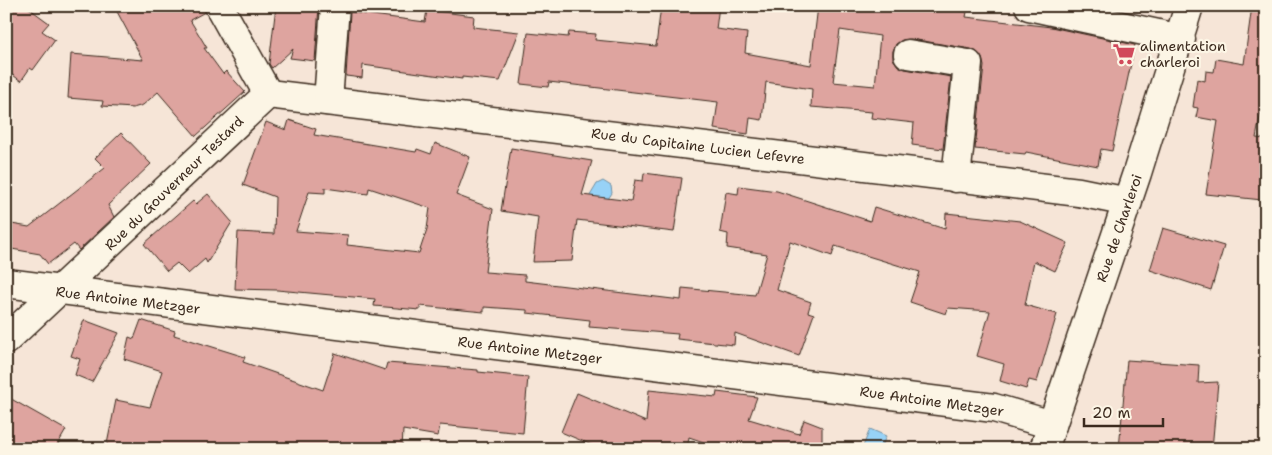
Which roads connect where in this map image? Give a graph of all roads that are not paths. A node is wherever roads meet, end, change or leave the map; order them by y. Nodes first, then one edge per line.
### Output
1 (219, 6) edge
2 (335, 6) edge
3 (1029, 6) edge
4 (1189, 6) edge
5 (1180, 39) junction
6 (908, 54) dead end
7 (268, 94) junction
8 (328, 101) junction
9 (956, 178) junction
10 (1128, 202) junction
11 (6, 283) edge
12 (60, 291) junction
13 (6, 340) edge
14 (1048, 437) edge

1 - 7 street
2 - 8 street
3 - 5 street
4 - 5 street, Rue de Charleroi
5 - 10 street, Rue de Charleroi
6 - 9 street
7 - 8 street, Rue du Capitaine Lucien Lefevre
7 - 12 street, Rue du Gouverneur Testard
8 - 9 street, Rue du Capitaine Lucien Lefevre
9 - 10 street, Rue du Capitaine Lucien Lefevre
10 - 14 street, Rue de Charleroi
11 - 12 street, Rue Antoine Metzger
12 - 13 street, Rue du Gouverneur Testard
12 - 14 street, Rue Antoine Metzger

